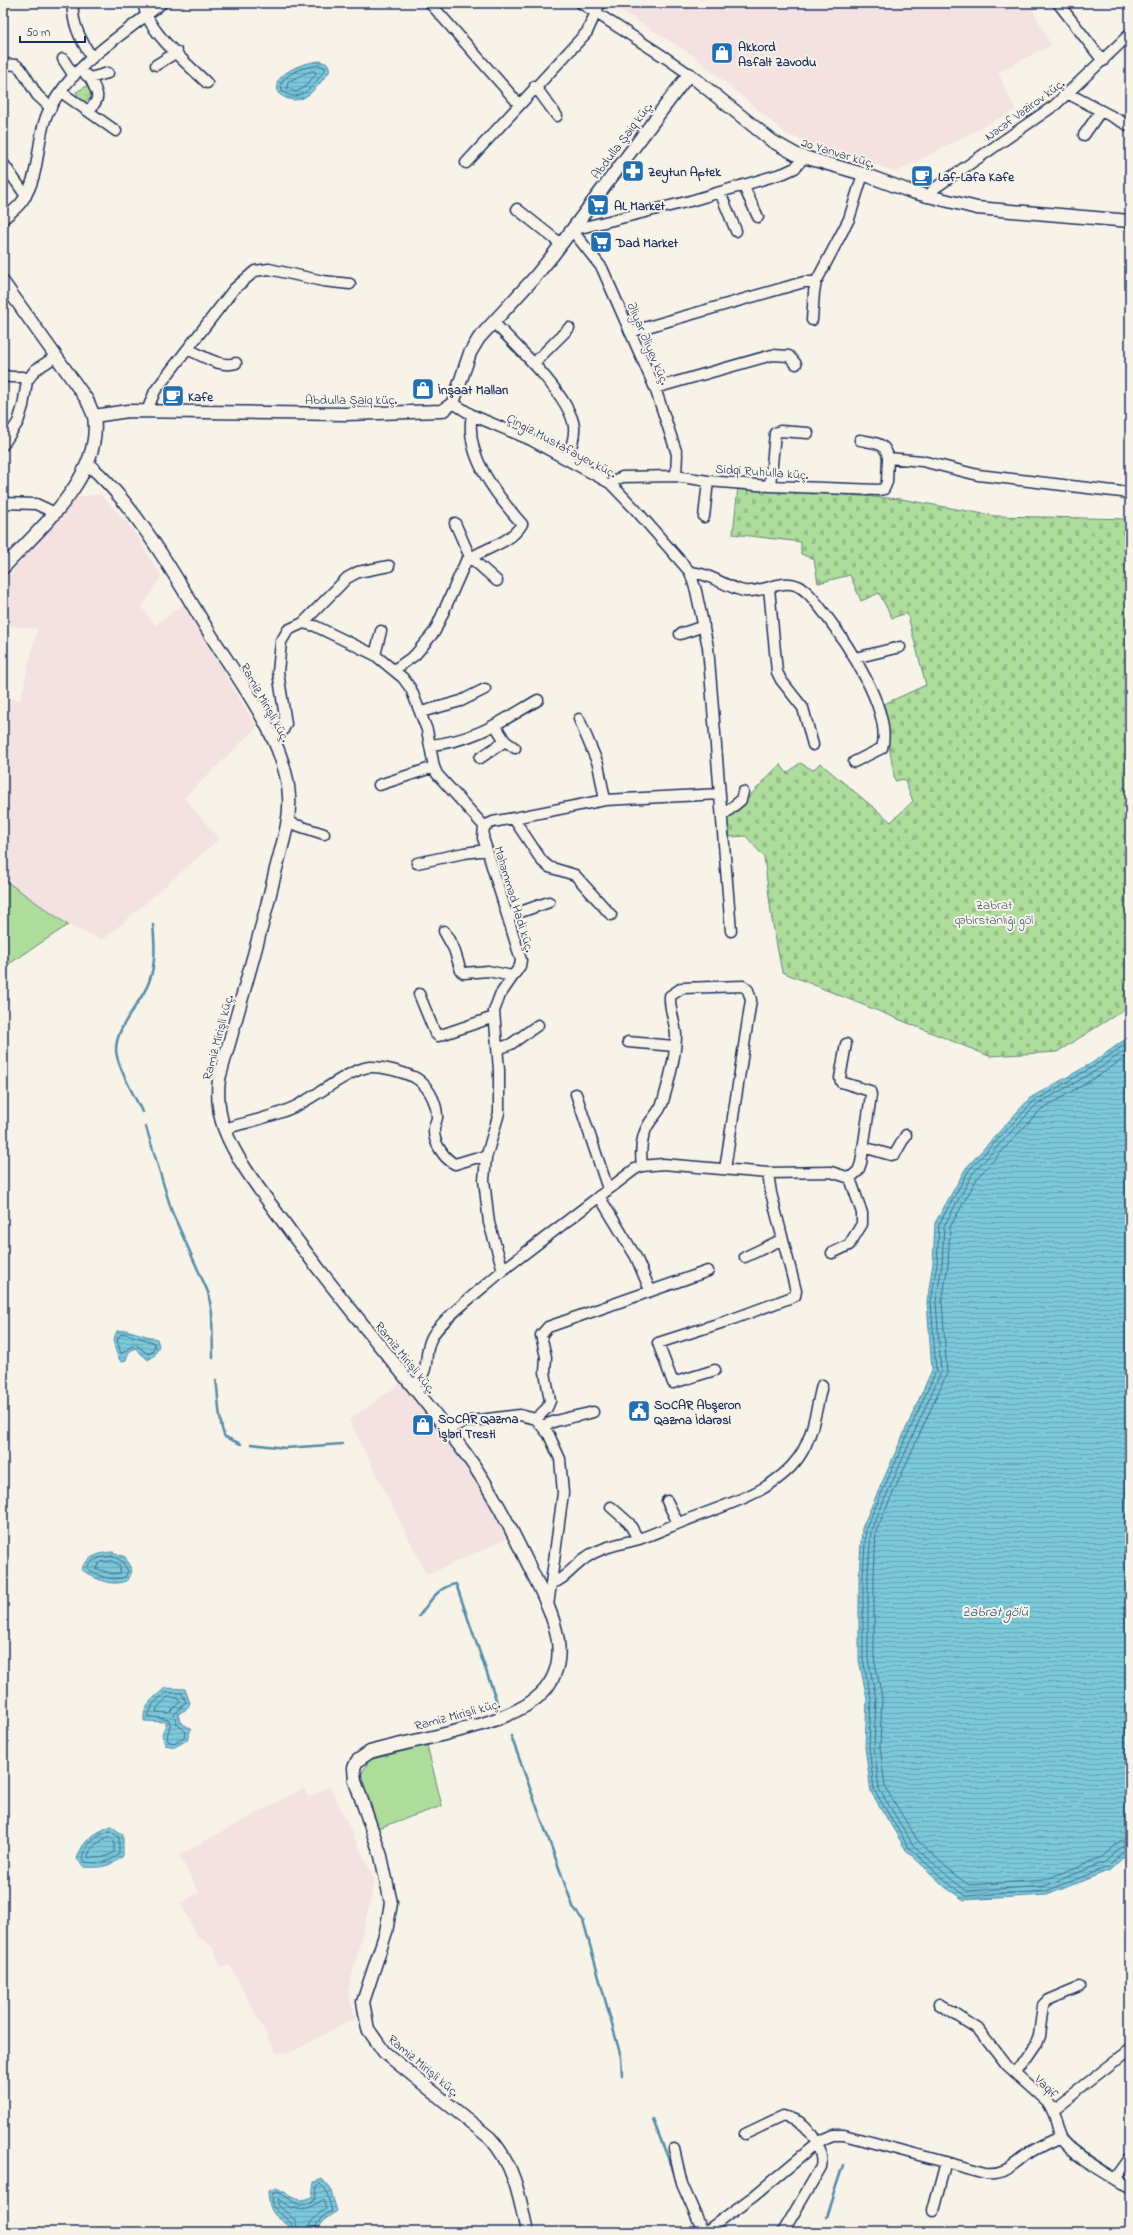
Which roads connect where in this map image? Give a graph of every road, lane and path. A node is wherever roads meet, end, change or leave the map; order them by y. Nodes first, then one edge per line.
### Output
1 (73, 3) edge
2 (144, 3) edge
3 (162, 3) edge
4 (430, 3) edge
5 (581, 3) edge
6 (1058, 3) edge
7 (598, 7) edge
8 (147, 16) junction
9 (1130, 34) edge
10 (177, 52) junction
11 (91, 56) junction
12 (63, 59) dead end
13 (1103, 61) junction
14 (3, 64) edge
15 (156, 65) dead end
16 (76, 73) junction
17 (108, 73) dead end
18 (689, 74) junction
19 (90, 78) junction
20 (207, 83) dead end
21 (535, 86) junction
22 (61, 92) junction
23 (1069, 94) junction
24 (519, 104) junction
25 (50, 108) junction
26 (88, 111) junction
27 (1100, 112) junction
28 (558, 116) dead end
29 (1130, 126) edge
30 (116, 131) dead end
31 (1084, 135) dead end
32 (804, 157) junction
33 (466, 162) dead end
34 (3, 163) edge
35 (863, 174) junction
36 (743, 185) junction
37 (720, 192) junction
38 (26, 196) junction
39 (927, 197) junction
40 (517, 209) dead end
41 (758, 217) dead end
42 (3, 219) edge
43 (1130, 221) edge
44 (572, 230) junction
45 (736, 231) dead end
46 (561, 244) junction
47 (3, 282) edge
48 (816, 282) junction
49 (350, 284) dead end
50 (812, 320) dead end
51 (493, 322) junction
52 (569, 328) dead end
53 (630, 332) junction
54 (189, 350) junction
55 (55, 357) junction
56 (236, 363) dead end
57 (534, 363) junction
58 (796, 364) dead end
59 (3, 375) edge
60 (27, 381) junction
61 (655, 388) junction
62 (453, 403) junction
63 (146, 411) junction
64 (472, 415) junction
65 (94, 416) junction
66 (808, 432) dead end
67 (860, 440) dead end
68 (3, 445) edge
69 (888, 458) junction
70 (566, 459) junction
71 (88, 464) junction
72 (676, 476) junction
73 (708, 481) junction
74 (610, 483) junction
75 (770, 486) junction
76 (1130, 493) edge
77 (3, 503) edge
78 (53, 512) junction
79 (704, 517) dead end
80 (455, 523) dead end
81 (470, 557) junction
82 (389, 566) dead end
83 (3, 568) edge
84 (690, 572) junction
85 (497, 582) dead end
86 (769, 588) junction
87 (304, 624) junction
88 (704, 626) junction
89 (381, 632) dead end
90 (680, 634) dead end
91 (900, 647) dead end
92 (375, 655) junction
93 (855, 658) junction
94 (394, 670) junction
95 (485, 689) dead end
96 (538, 700) dead end
97 (421, 712) junction
98 (579, 719) dead end
99 (495, 725) junction
100 (272, 739) junction
101 (505, 741) junction
102 (431, 745) junction
103 (813, 745) dead end
104 (514, 748) dead end
105 (480, 758) dead end
106 (854, 762) dead end
107 (434, 767) junction
108 (379, 785) dead end
109 (743, 792) dead end
110 (720, 794) junction
111 (605, 800) junction
112 (722, 816) junction
113 (514, 819) junction
114 (287, 822) junction
115 (484, 826) junction
116 (324, 834) dead end
117 (486, 850) junction
118 (417, 863) dead end
119 (549, 902) dead end
120 (611, 915) dead end
121 (509, 916) junction
122 (444, 931) dead end
123 (731, 931) dead end
124 (512, 976) junction
125 (419, 994) dead end
126 (494, 1017) junction
127 (538, 1026) dead end
128 (628, 1042) dead end
129 (846, 1044) dead end
130 (674, 1046) junction
131 (498, 1049) junction
132 (576, 1094) dead end
133 (224, 1128) junction
134 (906, 1134) dead end
135 (863, 1147) junction
136 (486, 1158) junction
137 (642, 1166) junction
138 (725, 1169) junction
139 (768, 1173) junction
140 (850, 1178) junction
141 (608, 1189) junction
142 (599, 1196) junction
143 (783, 1239) junction
144 (832, 1253) dead end
145 (745, 1257) dead end
146 (503, 1270) junction
147 (708, 1270) dead end
148 (650, 1290) junction
149 (714, 1370) dead end
150 (822, 1385) dead end
151 (413, 1387) junction
152 (593, 1412) dead end
153 (540, 1423) junction
154 (447, 1430) junction
155 (667, 1501) dead end
156 (611, 1507) dead end
157 (678, 1523) junction
158 (638, 1539) junction
159 (552, 1583) junction
160 (548, 1606) junction
161 (1079, 1987) dead end
162 (939, 2004) dead end
163 (1130, 2049) edge
164 (1016, 2073) junction
165 (1052, 2110) junction
166 (745, 2134) dead end
167 (1060, 2137) junction
168 (816, 2144) junction
169 (674, 2149) dead end
170 (1130, 2158) edge
171 (946, 2162) junction
172 (1115, 2179) junction
173 (1130, 2188) edge
174 (933, 2211) dead end
175 (527, 2232) edge
176 (704, 2232) edge
177 (783, 2232) edge

1 - 11 street
2 - 8 street
3 - 8 street
4 - 24 street
5 - 7 street, 20 Yanvar küç.
6 - 13 street
7 - 18 street, 20 Yanvar küç.
7 - 21 street
8 - 10 street
8 - 11 street
9 - 13 street, Nəcəf Vəzirov küç.
10 - 15 street
10 - 20 street
11 - 16 street
12 - 16 street
13 - 23 street, Nəcəf Vəzirov küç.
14 - 25 street
16 - 19 street
16 - 22 street
17 - 19 street
18 - 32 street, 20 Yanvar küç.
18 - 44 street, Abdulla Şaiq küç.
19 - 26 street
21 - 24 street
21 - 28 street
22 - 25 street
22 - 26 street
23 - 27 street
23 - 39 street, Nəcəf Vəzirov küç.
24 - 33 street
25 - 38 street
26 - 30 street
27 - 29 street
27 - 31 street
32 - 35 street, 20 Yanvar küç.
32 - 36 street
34 - 38 street
35 - 39 street, 20 Yanvar küç.
35 - 48 street
36 - 37 street
36 - 41 street
37 - 44 street
37 - 45 street
38 - 42 street
39 - 43 street, 20 Yanvar küç.
40 - 46 street
44 - 46 street, Abdulla Şaiq küç.
44 - 53 street, Əliyar Əliyev küç.
46 - 51 street, Abdulla Şaiq küç.
47 - 55 street
48 - 50 street
48 - 53 street
49 - 54 street
51 - 57 street
51 - 62 street, Abdulla Şaiq küç.
52 - 57 street
53 - 61 street, Əliyar Əliyev küç.
54 - 56 street
54 - 63 street
55 - 60 street
55 - 65 street
57 - 70 street
58 - 61 street
59 - 60 street
60 - 68 street
61 - 72 street, Əliyar Əliyev küç.
62 - 63 street, Abdulla Şaiq küç.
62 - 64 street, Çingiz Mustafayev küç.
63 - 65 street, Abdulla Şaiq küç.
64 - 70 street, Çingiz Mustafayev küç.
64 - 81 street
65 - 71 street
66 - 75 street
67 - 69 street
69 - 75 street, Sidqi Ruhulla küç.
69 - 76 street
70 - 74 street, Çingiz Mustafayev küç.
71 - 78 street
71 - 100 street, Ramiz Mirişli küç.
72 - 73 street, Sidqi Ruhulla küç.
72 - 74 street, Sidqi Ruhulla küç.
73 - 75 street, Sidqi Ruhulla küç.
73 - 79 street
74 - 84 street, Çingiz Mustafayev küç.
77 - 78 street
78 - 83 street
80 - 81 street
81 - 85 street
81 - 94 street
82 - 87 street
84 - 86 street
84 - 88 street, Çingiz Mustafayev küç.
86 - 93 street
86 - 103 street
87 - 92 street
87 - 100 street
88 - 90 street
88 - 110 street, Çingiz Mustafayev küç.
89 - 92 street
91 - 93 street
92 - 94 street
93 - 106 street
94 - 97 street
95 - 97 street
96 - 99 street
97 - 102 street
98 - 111 street
99 - 101 street
99 - 102 street
100 - 114 street, Ramiz Mirişli küç.
101 - 104 street
101 - 105 street
102 - 107 street
107 - 108 street
107 - 115 street
109 - 112 street
110 - 111 street
110 - 112 street, Çingiz Mustafayev küç.
111 - 113 street
112 - 123 street, Çingiz Mustafayev küç.
113 - 115 street
113 - 120 street
114 - 116 street
114 - 133 street, Ramiz Mirişli küç.
115 - 117 street, Məhəmməd Hadi küç.
117 - 118 street
117 - 121 street, Məhəmməd Hadi küç.
119 - 121 street
121 - 124 street, Məhəmməd Hadi küç.
122 - 124 street
124 - 126 street, Məhəmməd Hadi küç.
125 - 126 street
126 - 131 street, Məhəmməd Hadi küç.
127 - 131 street
128 - 130 street
129 - 135 street
130 - 137 street
130 - 138 street
131 - 136 street, Məhəmməd Hadi küç.
132 - 141 street
133 - 136 street
133 - 151 street, Ramiz Mirişli küç.
134 - 135 street
135 - 140 street
136 - 146 street, Məhəmməd Hadi küç.
137 - 138 street
137 - 141 street
138 - 139 street
139 - 140 street
139 - 143 street
140 - 144 street
141 - 142 street
142 - 146 street
142 - 148 street
143 - 145 street
143 - 149 street
146 - 151 street
147 - 148 street
148 - 153 street
150 - 157 street
151 - 154 street, Ramiz Mirişli küç.
152 - 153 street
153 - 154 street
153 - 159 street
154 - 160 street, Ramiz Mirişli küç.
155 - 157 street
156 - 158 street
157 - 158 street
158 - 159 street
159 - 160 street
160 - 175 street, Ramiz Mirişli küç.
161 - 164 street
162 - 164 street, Vaqif
163 - 165 street
164 - 165 street, Vaqif
165 - 167 street, Vaqif
166 - 168 street
167 - 171 street
167 - 172 street, Vaqif
168 - 171 street
168 - 176 street
168 - 177 street
169 - 176 street
170 - 172 street
171 - 174 street
172 - 173 street, Vaqif

